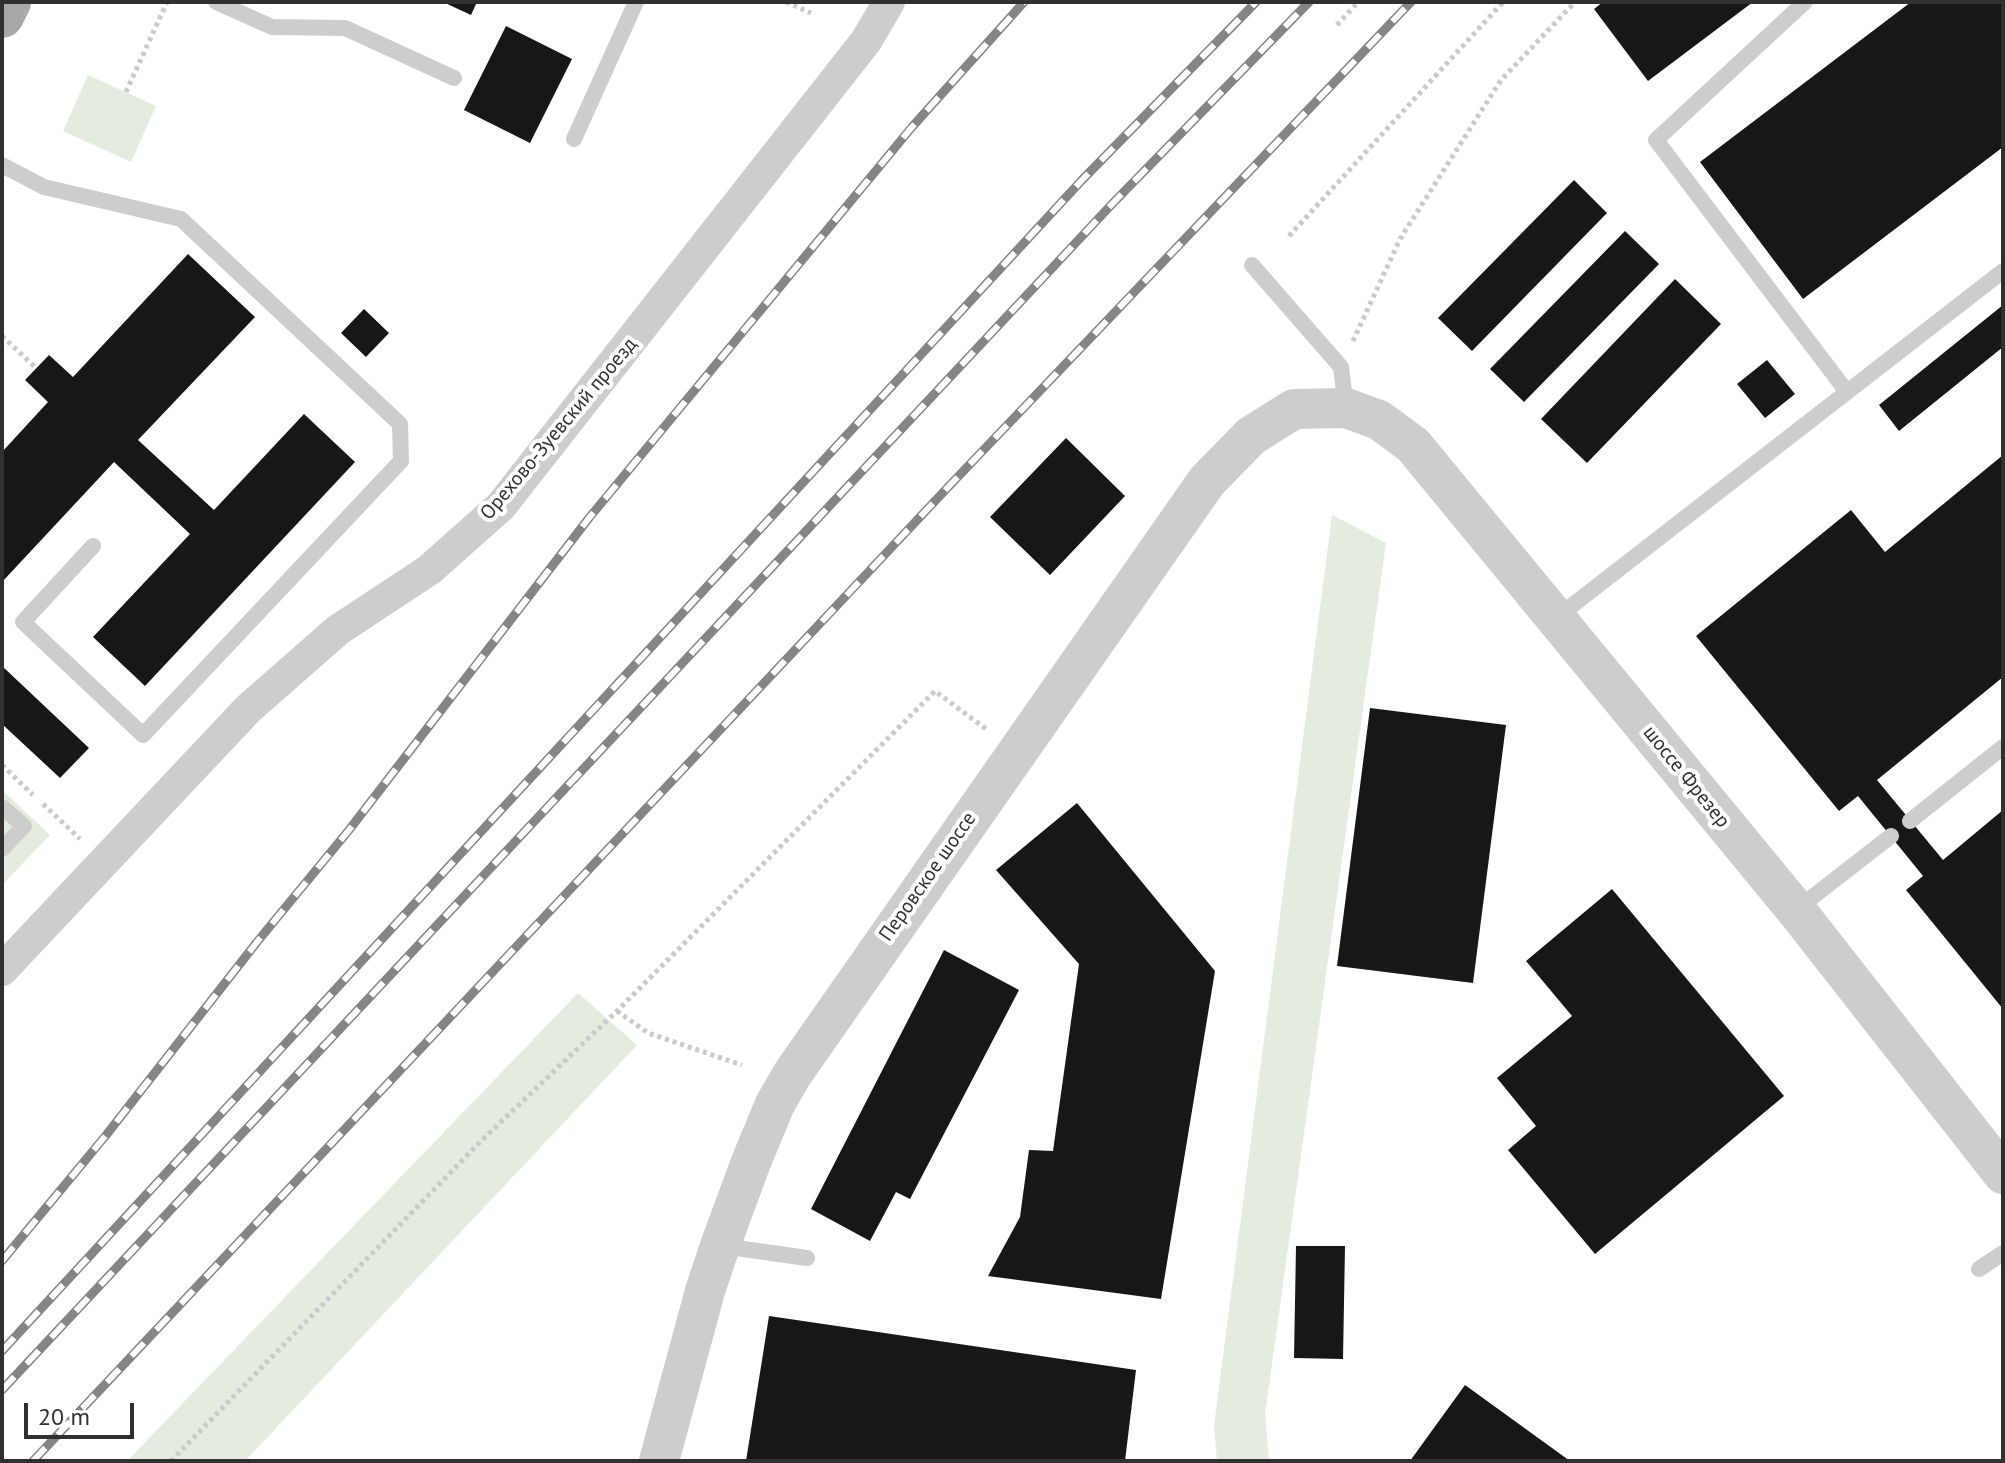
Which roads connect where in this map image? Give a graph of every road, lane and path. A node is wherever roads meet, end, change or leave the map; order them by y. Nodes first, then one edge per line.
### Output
1 (9, 2) edge
2 (167, 2) edge
3 (216, 2) edge
4 (636, 2) edge
5 (786, 2) edge
6 (889, 2) edge
7 (1358, 2) edge
8 (1503, 2) edge
9 (1575, 2) edge
10 (1805, 2) edge
11 (811, 13) dead end
12 (2, 16) edge
13 (1337, 25) dead end
14 (454, 78) dead end
15 (126, 92) dead end
16 (574, 139) dead end
17 (2, 165) edge
18 (1289, 236) dead end
19 (1252, 265) dead end
20 (2003, 271) edge
21 (2, 336) edge
22 (1341, 367) junction
23 (36, 368) dead end
24 (1847, 392) junction
25 (1346, 408) junction
26 (93, 546) dead end
27 (1556, 618) junction
28 (986, 729) dead end
29 (2003, 747) edge
30 (2, 807) edge
31 (1910, 821) dead end
32 (1891, 836) dead end
33 (2, 849) edge
34 (1796, 910) junction
35 (2, 970) edge
36 (617, 1011) junction
37 (742, 1065) dead end
38 (2003, 1174) edge
39 (720, 1246) junction
40 (2003, 1253) edge
41 (807, 1258) dead end
42 (1979, 1269) dead end
43 (171, 1461) edge
44 (659, 1461) edge

1 - 12 main road
2 - 15 path
3 - 14 lane
4 - 16 lane
5 - 11 path
6 - 35 street, Орехово-Зуевский проезд
7 - 13 path
8 - 18 path
9 - 22 path
10 - 24 lane
17 - 26 lane
19 - 22 lane
20 - 24 lane
21 - 23 path
22 - 25 lane
24 - 27 lane
25 - 27 street, шоссе Фрезер
25 - 39 street, Перовское шоссе
27 - 34 street, шоссе Фрезер
28 - 36 path
29 - 31 lane
30 - 33 lane
32 - 34 lane
34 - 38 street, шоссе Фрезер
36 - 37 path
36 - 43 path
39 - 41 lane
39 - 44 street, Перовское шоссе
40 - 42 lane

